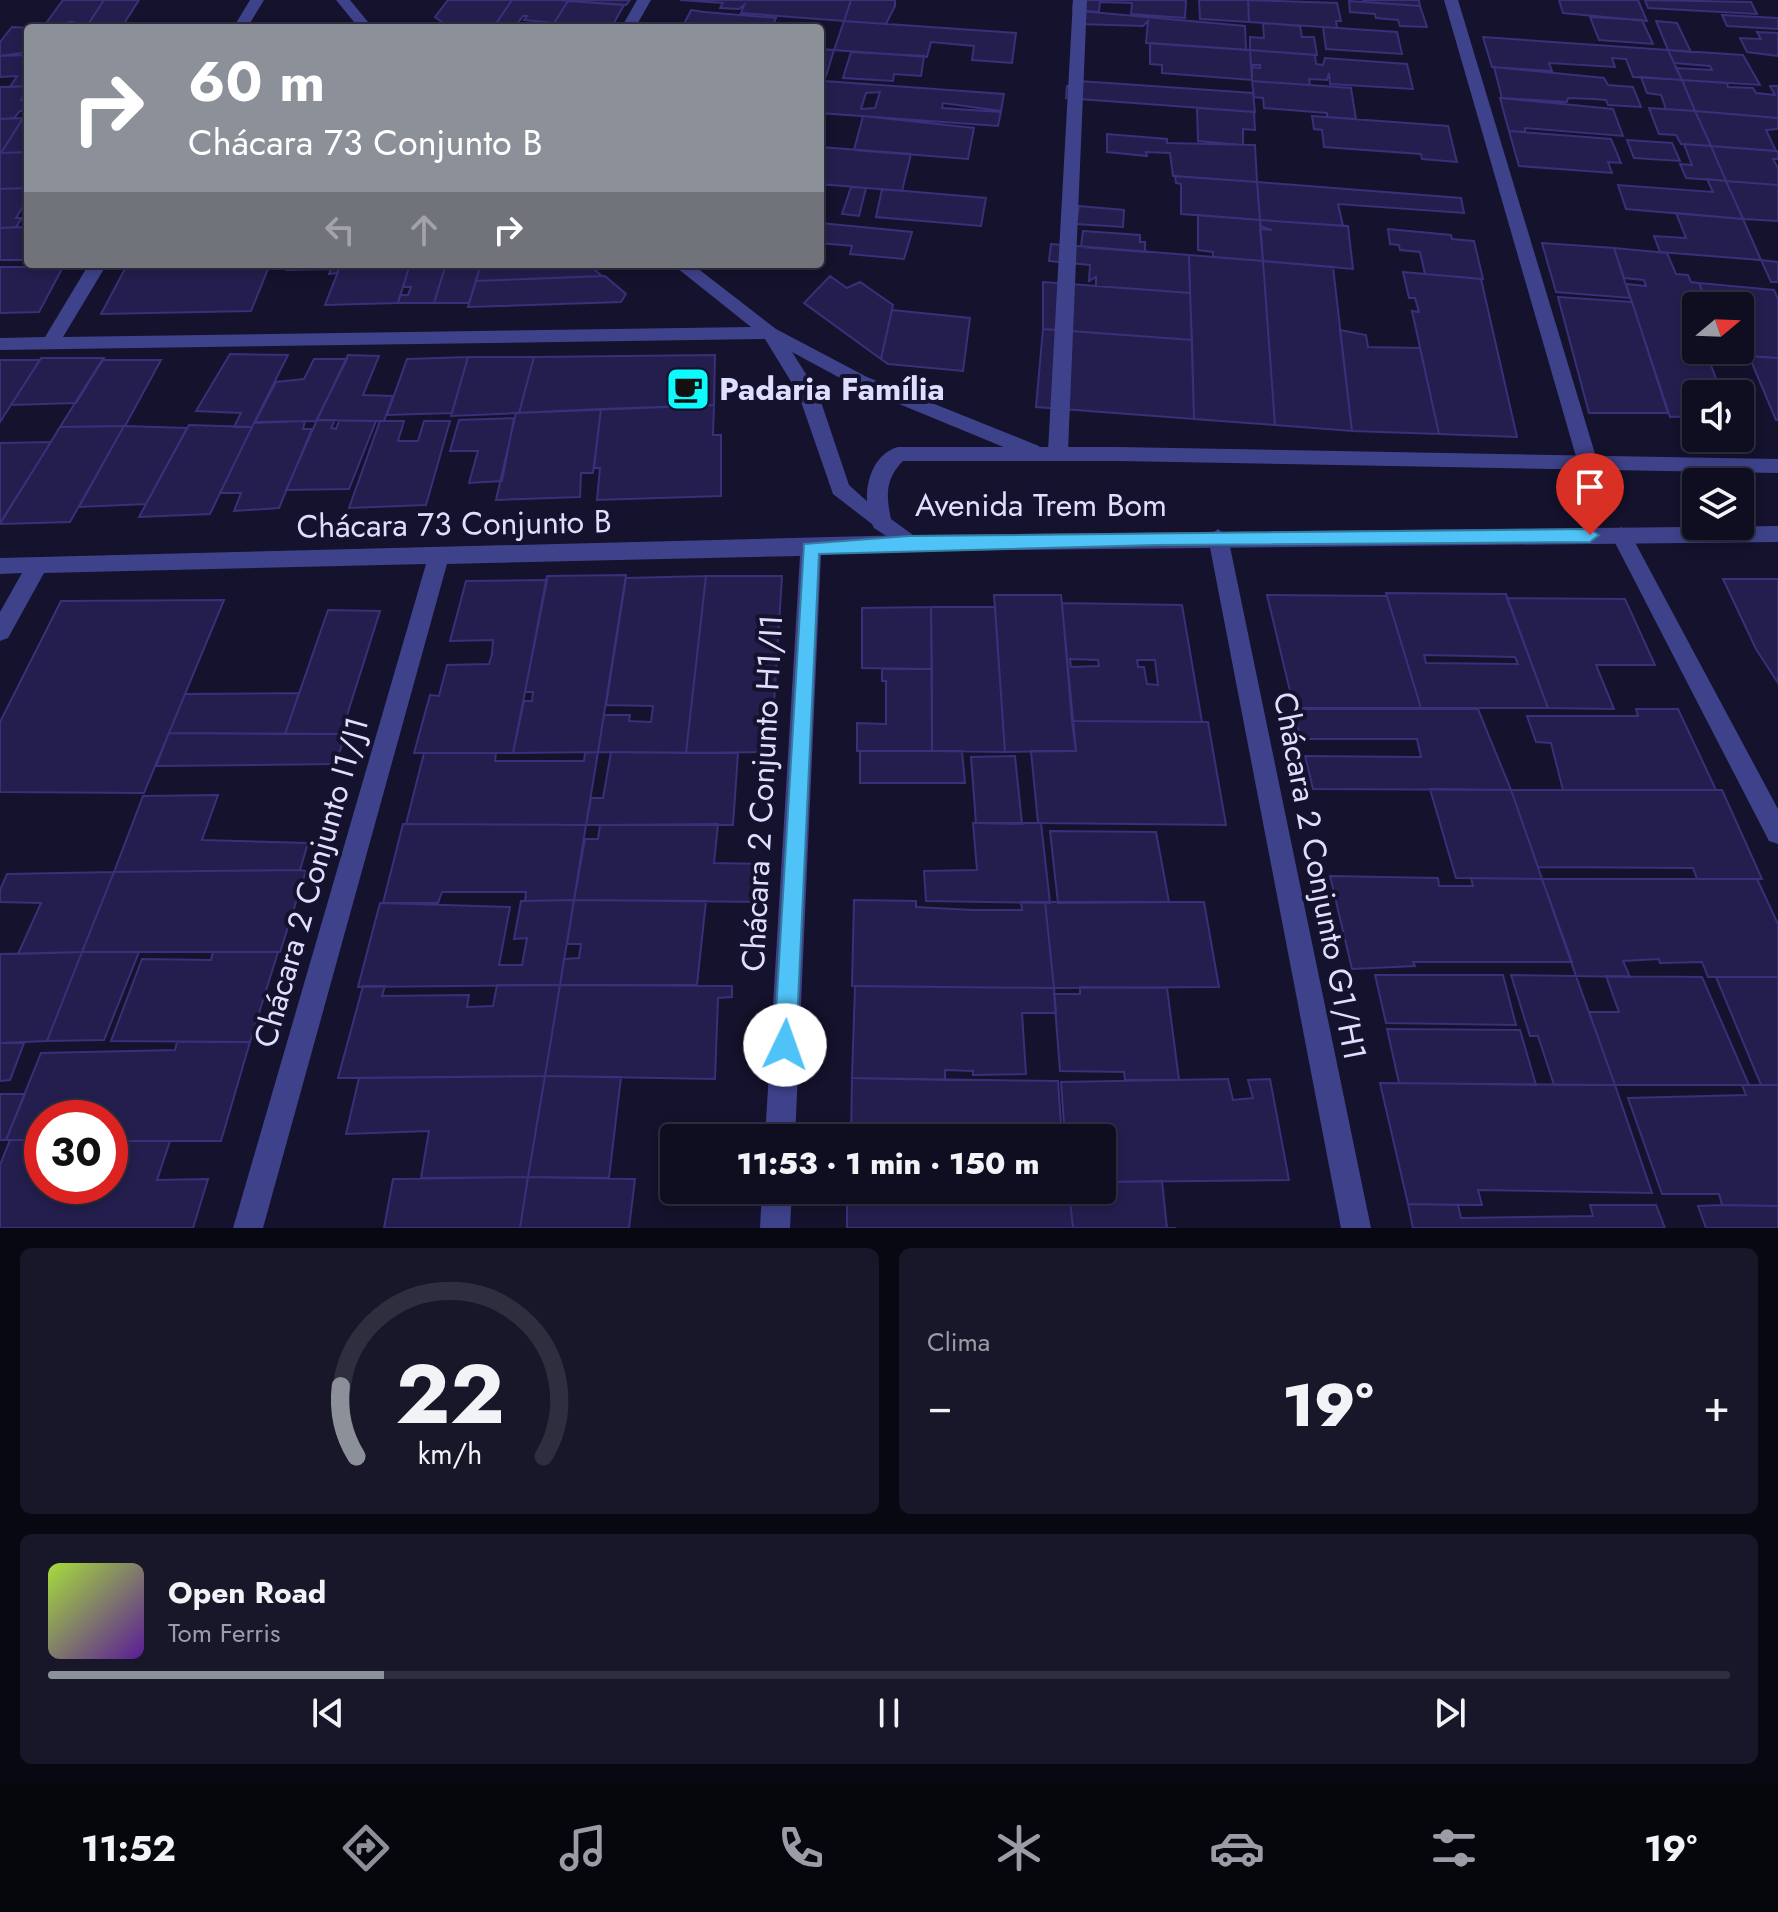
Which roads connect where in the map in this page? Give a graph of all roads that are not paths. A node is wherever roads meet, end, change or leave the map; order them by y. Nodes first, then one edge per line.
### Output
1 (257, 0) edge
2 (343, 0) edge
3 (644, 0) edge
4 (1080, 0) edge
5 (1451, 0) edge
6 (242, 24) edge
7 (363, 24) edge
8 (630, 24) edge
9 (96, 268) edge
10 (686, 268) edge
11 (770, 333) junction
12 (0, 344) edge
13 (49, 346) junction
14 (1032, 451) junction
15 (1058, 451) junction
16 (1778, 466) edge
17 (1589, 467) junction
18 (881, 523) junction
19 (1778, 534) edge
20 (1621, 535) junction
21 (1218, 537) junction
22 (909, 543) junction
23 (811, 548) junction
24 (439, 555) junction
25 (0, 566) edge
26 (37, 566) junction
27 (0, 632) edge
28 (1778, 833) edge
29 (781, 1124) edge
30 (776, 1204) edge
31 (248, 1228) edge
32 (775, 1228) edge
33 (1356, 1228) edge

1 - 6 street
2 - 7 street
3 - 8 street
4 - 15 street
5 - 17 street
9 - 13 street
10 - 11 street
11 - 13 street
11 - 14 street
11 - 18 street
12 - 13 street
14 - 15 street, Avenida Trem Bom
14 - 18 street, Avenida Trem Bom
15 - 17 street, Avenida Trem Bom
16 - 17 street, Avenida Trem Bom
18 - 22 street, Avenida Trem Bom
19 - 20 street, Avenida Trem Bom
20 - 21 street, Avenida Trem Bom
20 - 28 street
21 - 22 street, Avenida Trem Bom
21 - 33 street, Chácara 2 Conjunto G1/H1
22 - 23 street, Chácara 73 Conjunto B
23 - 24 street, Chácara 73 Conjunto B
23 - 29 street, Chácara 2 Conjunto H1/I1
24 - 26 street, Chácara 73 Conjunto B
24 - 31 street, Chácara 2 Conjunto I1/J1
25 - 26 street, Chácara 73 Conjunto B
26 - 27 street
30 - 32 street

